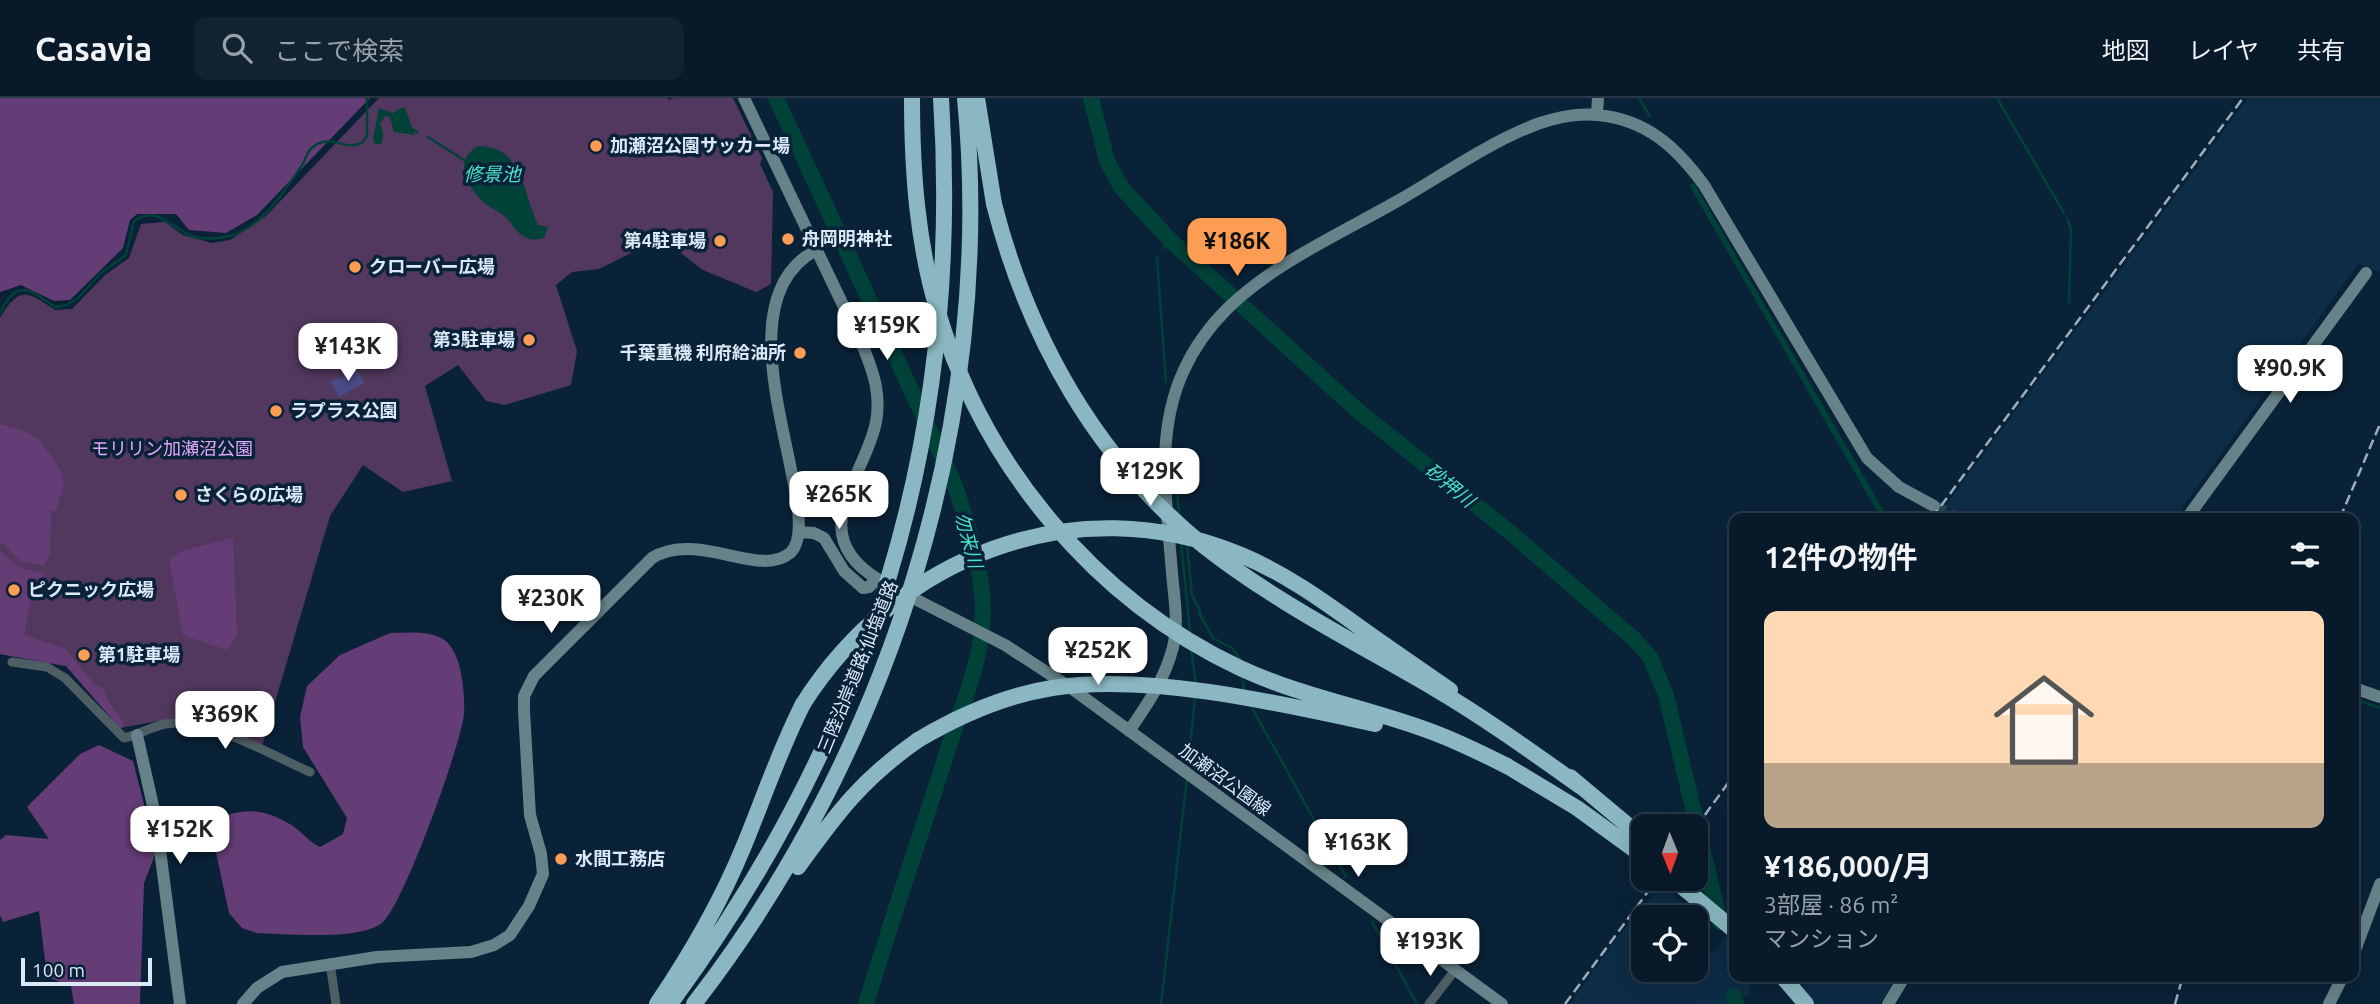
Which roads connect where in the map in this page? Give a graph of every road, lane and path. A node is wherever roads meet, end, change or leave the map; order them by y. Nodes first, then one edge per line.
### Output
1 (744, 98) edge
2 (912, 98) edge
3 (941, 98) edge
4 (965, 98) edge
5 (977, 98) edge
6 (1598, 98) edge
7 (1597, 115) junction
8 (816, 250) junction
9 (2366, 272) dead end
10 (1934, 506) tunnel mouth
11 (2191, 513) edge
12 (799, 532) junction
13 (882, 578) junction
14 (917, 600) dead end
15 (12, 662) dead end
16 (2359, 690) edge
17 (2380, 697) edge
18 (1129, 732) junction
19 (137, 734) junction
20 (1507, 766) junction
21 (310, 772) dead end
22 (1580, 786) junction
23 (1631, 828) edge
24 (1631, 847) edge
25 (2380, 884) edge
26 (1688, 891) edge
27 (1702, 891) edge
28 (1729, 918) edge
29 (1729, 926) edge
30 (2359, 940) edge
31 (736, 947) junction
32 (330, 963) junction
33 (1455, 970) junction
34 (1787, 982) edge
35 (1901, 982) edge
36 (2340, 982) edge
37 (180, 1004) edge
38 (243, 1004) edge
39 (336, 1004) edge
40 (657, 1004) edge
41 (670, 1004) edge
42 (694, 1004) edge
43 (1429, 1004) edge
44 (1502, 1004) edge
45 (1806, 1004) edge
46 (1888, 1004) edge
47 (2329, 1004) edge

1 - 8 street
2 - 20 highway, bridge
3 - 13 highway, 三陸沿岸道路;仙塩道路, bridge
4 - 31 highway, 三陸沿岸道路;仙塩道路, bridge
5 - 22 highway, bridge
6 - 7 street
7 - 10 street
7 - 18 street
8 - 12 street
8 - 13 street
9 - 11 street
12 - 13 street
12 - 32 street
13 - 41 highway, 三陸沿岸道路;仙塩道路
14 - 18 street, 加瀬沼公園線
15 - 19 street
16 - 17 street
18 - 33 street, 加瀬沼公園線
19 - 21 street
19 - 37 street
20 - 24 highway
20 - 31 highway, bridge
22 - 23 highway
22 - 40 highway, bridge
25 - 30 street
26 - 29 highway
27 - 28 highway
31 - 42 highway, 三陸沿岸道路;仙塩道路
32 - 38 street
32 - 39 street
33 - 43 street
33 - 44 street, 加瀬沼公園線
34 - 45 highway
35 - 46 street
36 - 47 street

